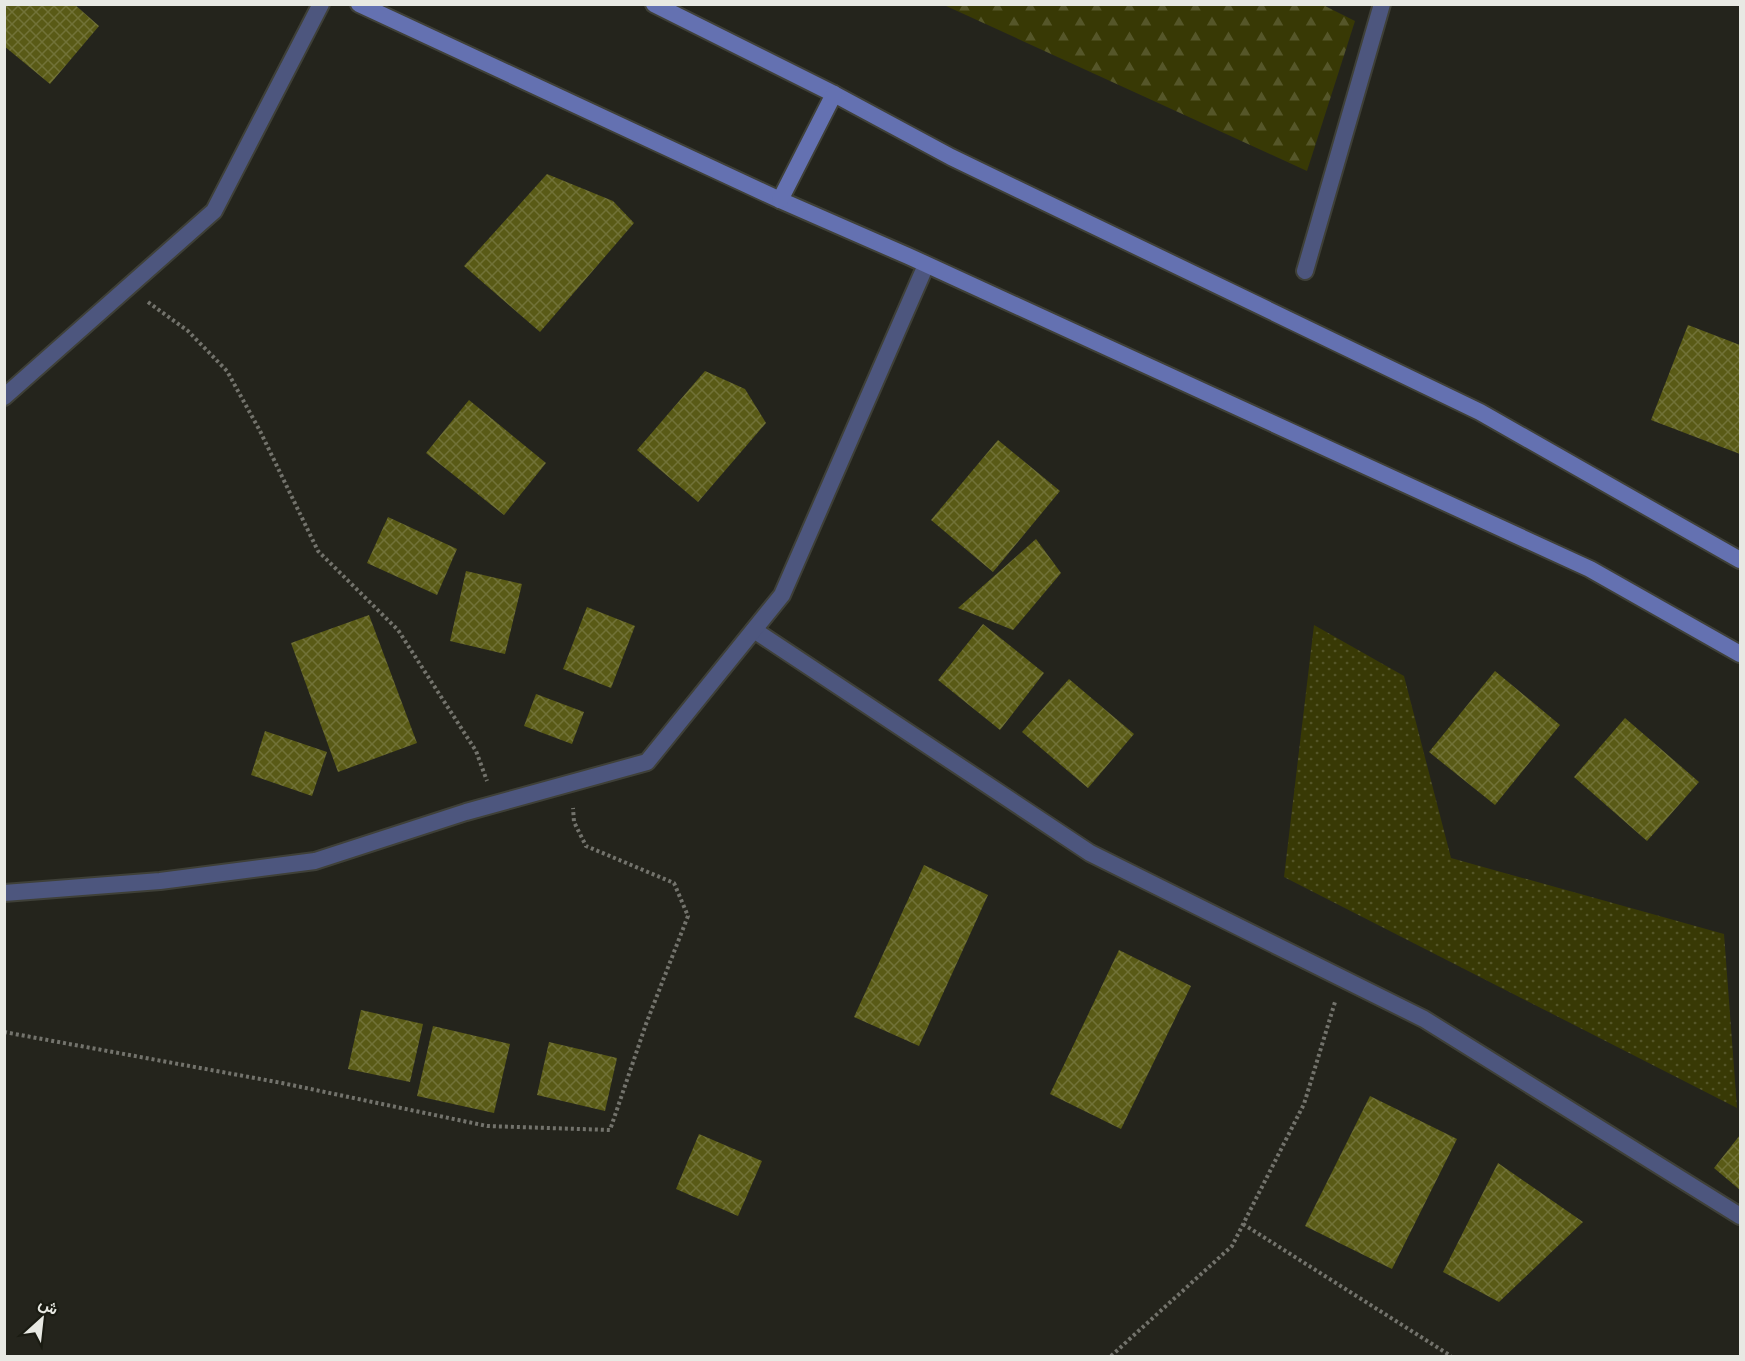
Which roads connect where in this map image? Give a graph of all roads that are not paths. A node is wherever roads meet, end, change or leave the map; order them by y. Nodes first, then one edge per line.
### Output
1 (321, 4) edge
2 (359, 4) edge
3 (654, 4) edge
4 (1382, 4) edge
5 (834, 94) junction
6 (780, 200) junction
7 (926, 265) junction
8 (1305, 271) dead end
9 (4, 397) edge
10 (1740, 560) edge
11 (754, 630) junction
12 (1740, 654) edge
13 (4, 893) edge
14 (1740, 1216) edge

1 - 9 street
2 - 6 main road
3 - 5 main road
4 - 8 street
5 - 6 main road
5 - 10 main road
6 - 7 main road
7 - 11 street
7 - 12 main road
11 - 13 street
11 - 14 street

